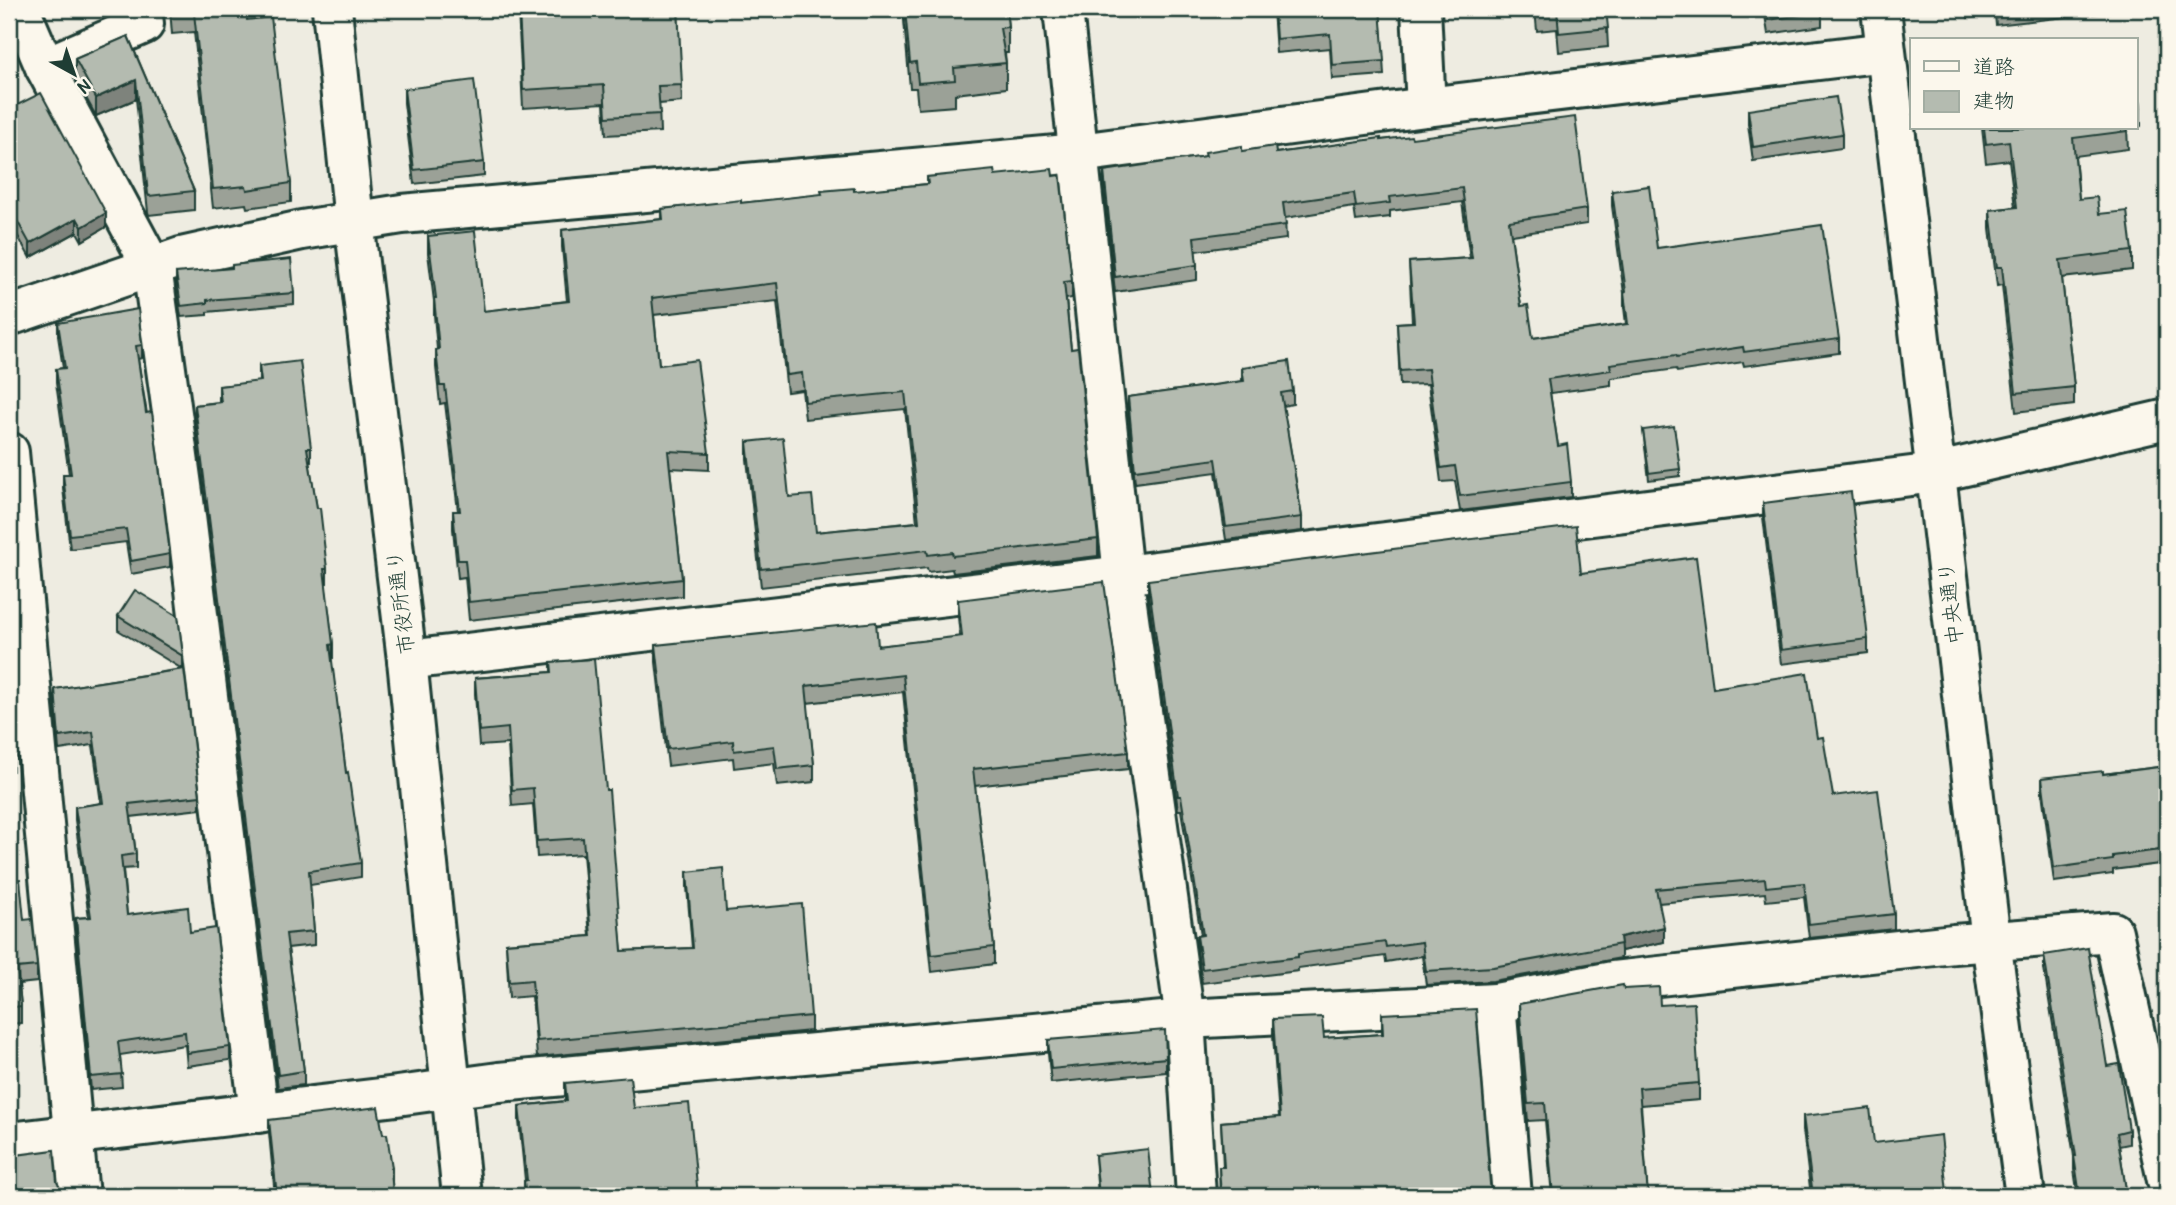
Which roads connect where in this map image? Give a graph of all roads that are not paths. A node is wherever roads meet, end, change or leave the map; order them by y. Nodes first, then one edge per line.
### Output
1 (20, 9) edge
2 (142, 9) edge
3 (332, 9) edge
4 (1063, 9) edge
5 (1421, 9) edge
6 (1881, 9) edge
7 (1886, 52) junction
8 (45, 67) junction
9 (1426, 107) junction
10 (1079, 153) junction
11 (355, 221) junction
12 (152, 267) junction
13 (9, 316) edge
14 (2167, 419) edge
15 (9, 452) edge
16 (1935, 473) junction
17 (1123, 575) junction
18 (407, 660) junction
19 (20, 687) edge
20 (1991, 940) junction
21 (1496, 1003) junction
22 (1185, 1019) junction
23 (451, 1090) junction
24 (259, 1113) junction
25 (73, 1135) junction
26 (9, 1142) edge
27 (2167, 1180) edge
28 (79, 1196) edge
29 (462, 1196) edge
30 (1196, 1196) edge
31 (1512, 1196) edge
32 (2025, 1196) edge

1 - 8 street
2 - 8 street
3 - 11 street, 市役所通り
4 - 10 street
5 - 9 street
6 - 7 street, 中央通り
7 - 9 street
7 - 16 street, 中央通り
8 - 12 street
9 - 10 street
10 - 11 street
10 - 17 street
11 - 12 street
11 - 18 street, 市役所通り
12 - 13 street
12 - 24 street
14 - 16 street
15 - 19 street
16 - 17 street
16 - 20 street, 中央通り
17 - 18 street
17 - 22 street
18 - 23 street, 市役所通り
19 - 25 street
20 - 21 street
20 - 27 street
20 - 32 street, 中央通り
21 - 22 street
21 - 31 street
22 - 23 street
22 - 30 street
23 - 24 street
23 - 29 street, 市役所通り
24 - 25 street
25 - 26 street
25 - 28 street

